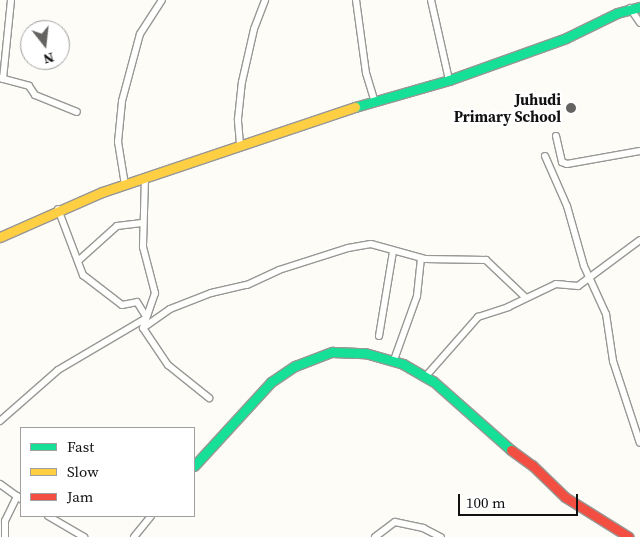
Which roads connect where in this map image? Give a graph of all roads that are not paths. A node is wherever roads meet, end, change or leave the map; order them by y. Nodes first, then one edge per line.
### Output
1 (12, 0) edge
2 (162, 0) edge
3 (265, 0) edge
4 (356, 0) edge
5 (431, 0) edge
6 (640, 7) edge
7 (630, 8) junction
8 (640, 23) edge
9 (2, 79) edge
10 (449, 80) junction
11 (374, 99) junction
12 (77, 112) dead end
13 (556, 136) dead end
14 (240, 144) junction
15 (640, 151) edge
16 (545, 156) dead end
17 (145, 178) junction
18 (125, 185) junction
19 (58, 209) junction
20 (142, 223) junction
21 (0, 237) edge
22 (640, 240) edge
23 (393, 251) junction
24 (421, 258) junction
25 (78, 261) junction
26 (588, 276) junction
27 (526, 298) junction
28 (144, 317) junction
29 (143, 328) junction
30 (379, 336) dead end
31 (394, 360) junction
32 (426, 376) junction
33 (209, 398) dead end
34 (0, 421) edge
35 (640, 443) edge
36 (195, 465) edge
37 (0, 484) edge
38 (19, 497) edge
39 (50, 517) edge
40 (150, 517) edge
41 (5, 537) edge
42 (84, 537) edge
43 (134, 537) edge
44 (375, 537) edge
45 (442, 537) edge
46 (629, 537) edge

1 - 9 street
2 - 18 street
3 - 14 street
4 - 11 street
5 - 10 street
6 - 7 street
7 - 8 street
7 - 10 street
9 - 12 street
10 - 11 street
11 - 14 street
13 - 15 street
14 - 17 street
16 - 26 street
17 - 18 street
17 - 20 street
18 - 19 street
19 - 21 street
19 - 25 street
20 - 25 street
20 - 28 street
22 - 26 street
23 - 24 street
23 - 29 street
23 - 30 street
24 - 27 street
24 - 31 street
25 - 28 street
26 - 27 street
26 - 35 street
27 - 32 street
28 - 29 street
28 - 34 street
29 - 33 street
31 - 32 street
31 - 36 street
32 - 46 street
37 - 38 street
38 - 41 street
39 - 42 street
40 - 43 street
44 - 45 street

